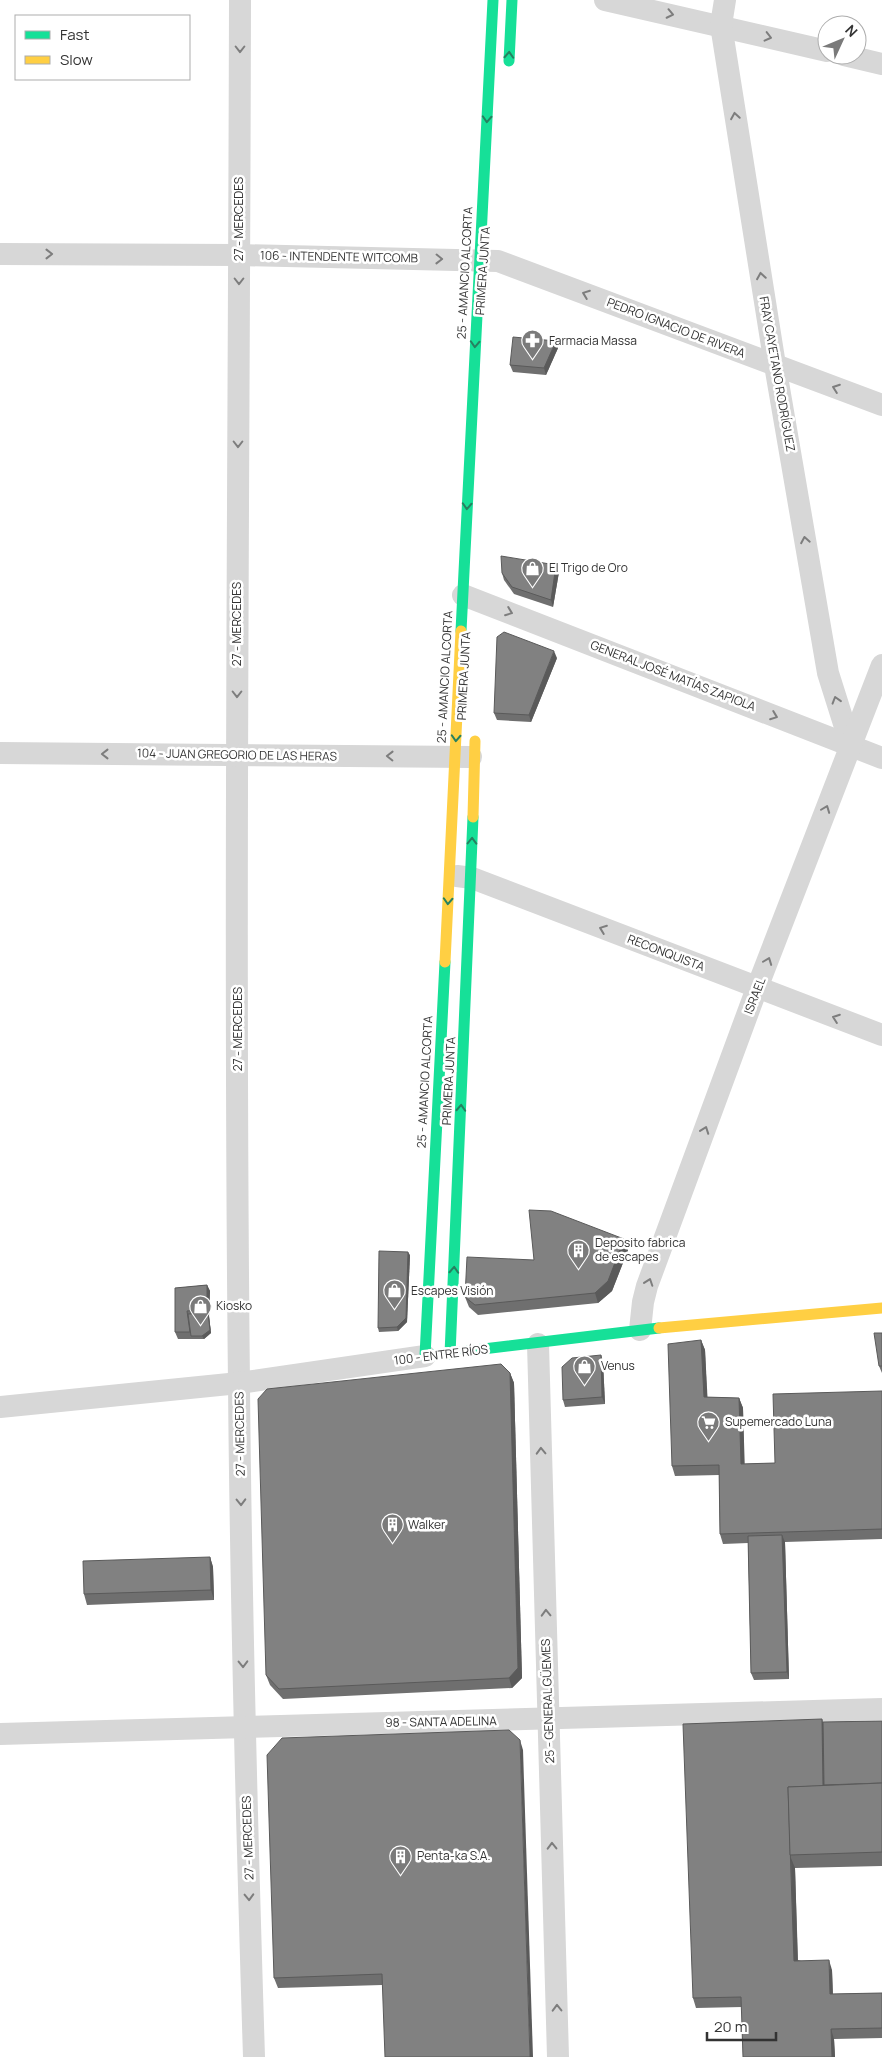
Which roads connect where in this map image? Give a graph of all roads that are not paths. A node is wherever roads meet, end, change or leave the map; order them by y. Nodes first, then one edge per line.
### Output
1 (240, 0) edge
2 (493, 0) edge
3 (512, 0) edge
4 (605, 0) edge
5 (725, 0) edge
6 (721, 25) junction
7 (817, 49) edge
8 (867, 60) edge
9 (882, 64) edge
10 (508, 77) dead end
11 (0, 254) edge
12 (239, 255) junction
13 (493, 261) junction
14 (775, 365) junction
15 (882, 404) edge
16 (477, 599) junction
17 (882, 665) edge
18 (476, 728) dead end
19 (851, 746) junction
20 (0, 753) edge
21 (237, 755) junction
22 (465, 757) junction
23 (882, 758) edge
24 (449, 875) junction
25 (472, 878) junction
26 (757, 988) junction
27 (882, 1035) edge
28 (882, 1308) edge
29 (640, 1330) junction
30 (538, 1344) junction
31 (450, 1354) junction
32 (425, 1356) junction
33 (239, 1383) junction
34 (0, 1406) edge
35 (882, 1709) edge
36 (549, 1720) junction
37 (244, 1727) junction
38 (0, 1734) edge
39 (254, 2057) edge
40 (558, 2057) edge

1 -> 12 street, 27 - MERCEDES
2 -> 13 main road, 25 - AMANCIO ALCORTA
10 -> 3 main road
4 -> 6 street
5 - 6 street, FRAY CAYETANO RODRÍGUEZ
6 -> 7 street
14 -> 6 street, FRAY CAYETANO RODRÍGUEZ
8 - 9 street
11 -> 12 street, 106 - INTENDENTE WITCOMB
12 -> 13 street, 106 - INTENDENTE WITCOMB
12 -> 21 street, 27 - MERCEDES
14 -> 13 street, PEDRO IGNACIO DE RIVERA
13 -> 16 main road, 25 - AMANCIO ALCORTA
15 -> 14 street, PEDRO IGNACIO DE RIVERA
19 -> 14 street, FRAY CAYETANO RODRÍGUEZ
16 -> 19 street, GENERAL JOSÉ MATÍAS ZAPIOLA
16 -> 22 main road, 25 - AMANCIO ALCORTA
17 - 19 street, ISRAEL
18 - 22 main road, PRIMERA JUNTA
19 - 23 street, GENERAL JOSÉ MATÍAS ZAPIOLA
26 -> 19 street, ISRAEL
21 -> 20 street, 104 - JUAN GREGORIO DE LAS HERAS
22 -> 21 street, 104 - JUAN GREGORIO DE LAS HERAS
21 - 33 street, 27 - MERCEDES
22 - 24 main road, 25 - AMANCIO ALCORTA
25 -> 22 main road, PRIMERA JUNTA
24 - 25 street, RECONQUISTA
24 -> 32 main road, 25 - AMANCIO ALCORTA
26 -> 25 street, RECONQUISTA
31 -> 25 main road, PRIMERA JUNTA
27 -> 26 street, RECONQUISTA
29 -> 26 street, ISRAEL
28 - 29 main road, 100 - ENTRE RÍOS
29 - 30 main road, 100 - ENTRE RÍOS
30 - 31 main road, 100 - ENTRE RÍOS
36 -> 30 street, 25 - GENERAL GÜEMES
31 - 32 main road, 100 - ENTRE RÍOS
32 - 33 street, 100 - ENTRE RÍOS
33 - 34 street, 100 - ENTRE RÍOS
33 -> 37 street, 27 - MERCEDES
35 - 36 street, 98 - SANTA ADELINA
36 - 37 street, 98 - SANTA ADELINA
40 -> 36 street, 25 - GENERAL GÜEMES
37 - 38 street, 98 - SANTA ADELINA
37 -> 39 street, 27 - MERCEDES

